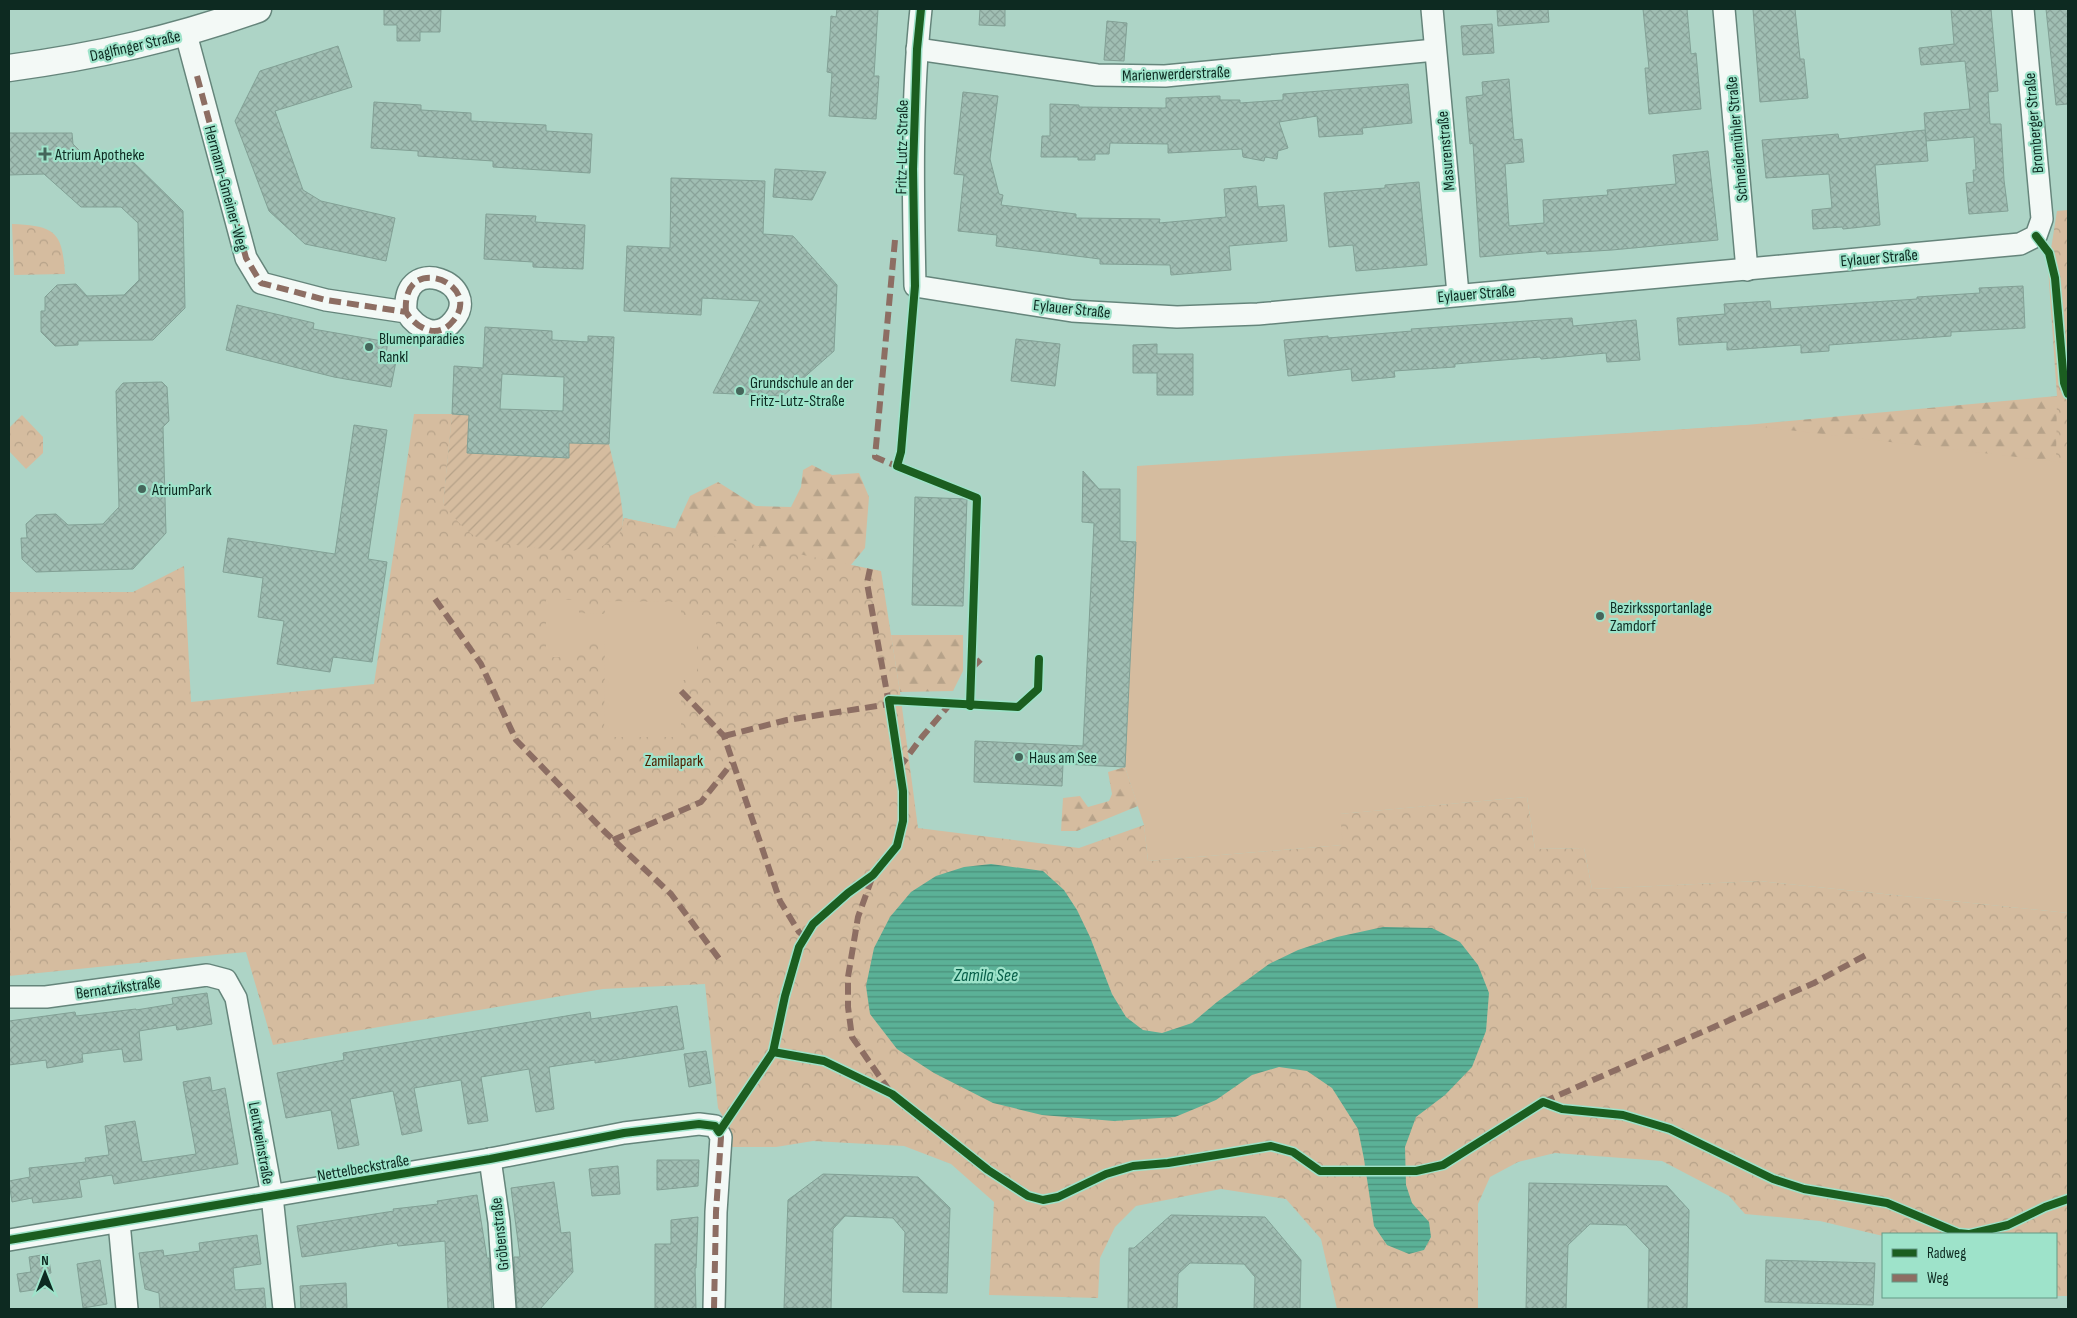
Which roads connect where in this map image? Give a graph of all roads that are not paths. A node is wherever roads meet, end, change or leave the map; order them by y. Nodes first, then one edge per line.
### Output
1 (258, 9) edge
2 (921, 9) edge
3 (1432, 9) edge
4 (1724, 9) edge
5 (2023, 9) edge
6 (186, 34) junction
7 (917, 49) junction
8 (1435, 50) junction
9 (9, 68) edge
10 (2036, 236) joint
11 (1747, 270) junction
12 (915, 286) joint
13 (1458, 294) junction
14 (406, 312) dead end
15 (226, 980) joint
16 (9, 997) edge
17 (490, 1159) junction
18 (272, 1196) junction
19 (119, 1222) junction
20 (9, 1240) edge
21 (127, 1309) edge
22 (284, 1309) edge
23 (505, 1309) edge
24 (714, 1309) edge

1 - 6 street, Daglfinger Straße
2 - 7 street, Fritz-Lutz-Straße
3 - 8 street, Masurenstraße
4 - 11 street, Schneidemühler Straße
5 - 10 street, Bromberger Straße
6 - 9 street, Daglfinger Straße
6 - 14 street, Hermann-Gmeiner-Weg
7 - 8 street, Marienwerderstraße
7 - 12 street, Fritz-Lutz-Straße
8 - 13 street, Masurenstraße
10 - 11 street, Eylauer Straße
11 - 13 street, Eylauer Straße
12 - 13 street, Eylauer Straße
15 - 16 street, Bernatzikstraße
15 - 18 street, Leutweinstraße
17 - 18 street, Nettelbeckstraße
17 - 23 street, Gröbenstraße
17 - 24 street, Nettelbeckstraße
18 - 19 street, Nettelbeckstraße
18 - 22 street, Leutweinstraße
19 - 20 street, Nettelbeckstraße
19 - 21 street

